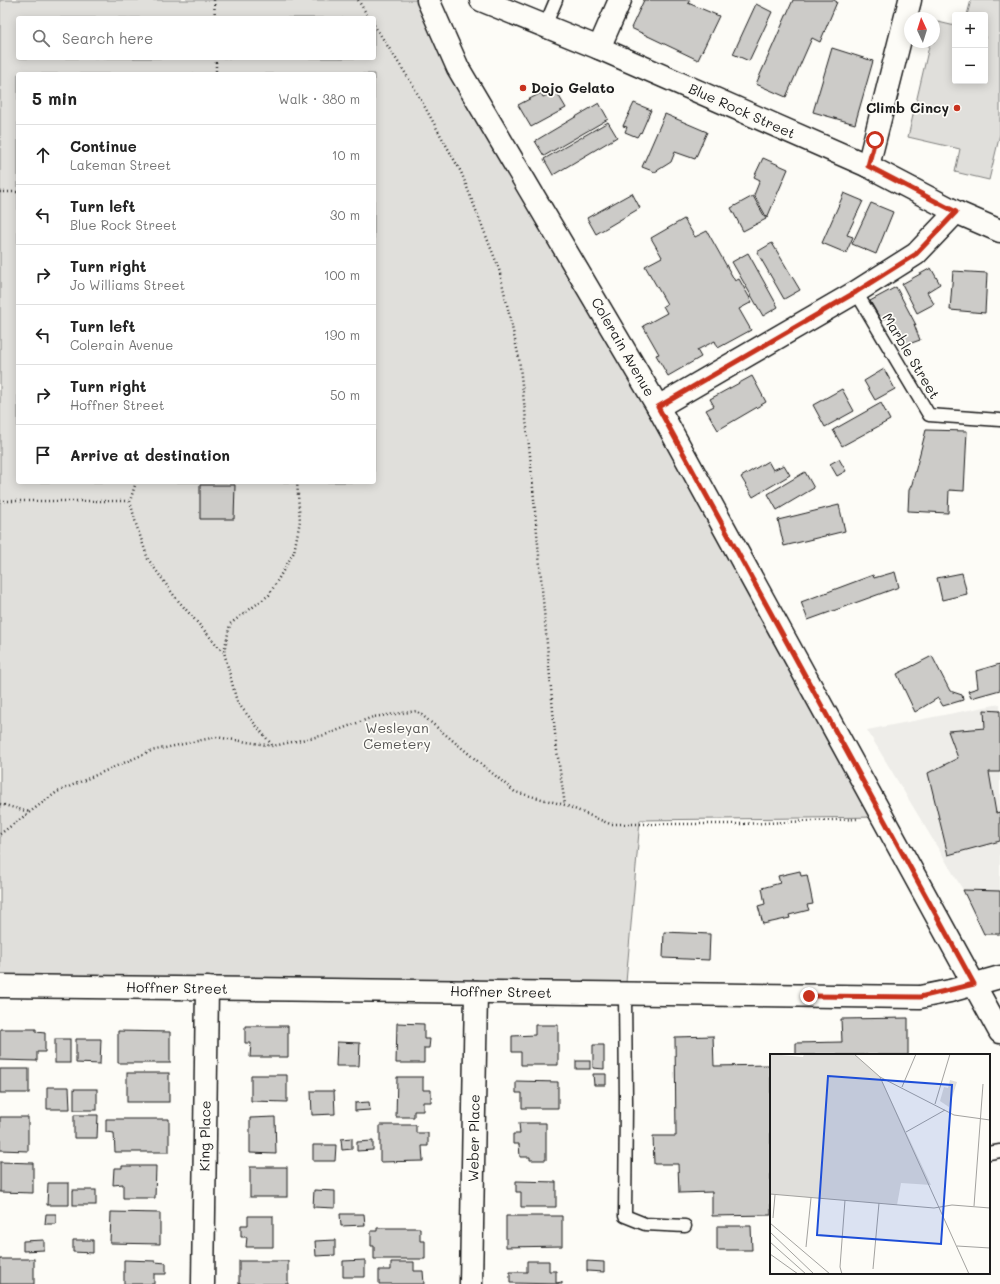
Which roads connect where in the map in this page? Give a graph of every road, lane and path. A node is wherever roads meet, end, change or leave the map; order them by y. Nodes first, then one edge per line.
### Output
1 (214, 0) edge
2 (358, 0) edge
3 (428, 0) edge
4 (556, 0) edge
5 (620, 0) edge
6 (910, 0) edge
7 (486, 1) edge
8 (215, 16) edge
9 (369, 16) edge
10 (545, 26) junction
11 (376, 28) edge
12 (599, 48) junction
13 (216, 60) edge
14 (216, 72) edge
15 (868, 166) junction
16 (0, 192) edge
17 (16, 192) edge
18 (956, 212) junction
19 (1000, 231) edge
20 (856, 292) junction
21 (658, 407) junction
22 (1000, 420) edge
23 (135, 484) edge
24 (297, 484) edge
25 (0, 501) edge
26 (130, 501) junction
27 (224, 652) junction
28 (273, 746) junction
29 (0, 804) edge
30 (565, 806) junction
31 (31, 812) junction
32 (883, 818) junction
33 (0, 834) edge
34 (1000, 977) edge
35 (974, 984) junction
36 (0, 986) edge
37 (207, 988) junction
38 (476, 992) junction
39 (625, 994) junction
40 (1000, 1032) edge
41 (1000, 1151) edge
42 (990, 1153) edge
43 (685, 1226) dead end
44 (203, 1284) edge
45 (471, 1284) edge

1 - 8 path
2 - 9 path
3 - 21 street, Colerain Avenue
4 - 10 lane
5 - 12 street
6 - 15 street
7 - 10 street, Blue Rock Street
10 - 12 street, Blue Rock Street
11 - 30 path
12 - 15 street, Blue Rock Street
13 - 14 path
15 - 18 street, Blue Rock Street
16 - 17 path
18 - 19 street, Blue Rock Street
18 - 20 street
20 - 21 street
20 - 22 lane, Marble Street
21 - 32 street, Colerain Avenue
23 - 26 path
24 - 27 path
25 - 26 path
26 - 27 path
27 - 28 path
28 - 30 path
28 - 31 path
29 - 31 path
30 - 32 path
31 - 33 path
32 - 35 street, Colerain Avenue
34 - 35 street, Hoffner Street
35 - 39 street, Hoffner Street
35 - 40 street, Colerain Avenue
36 - 37 street, Hoffner Street
37 - 38 street, Hoffner Street
37 - 44 street, King Place
38 - 39 street, Hoffner Street
38 - 45 street, Weber Place
39 - 43 lane
41 - 42 lane

